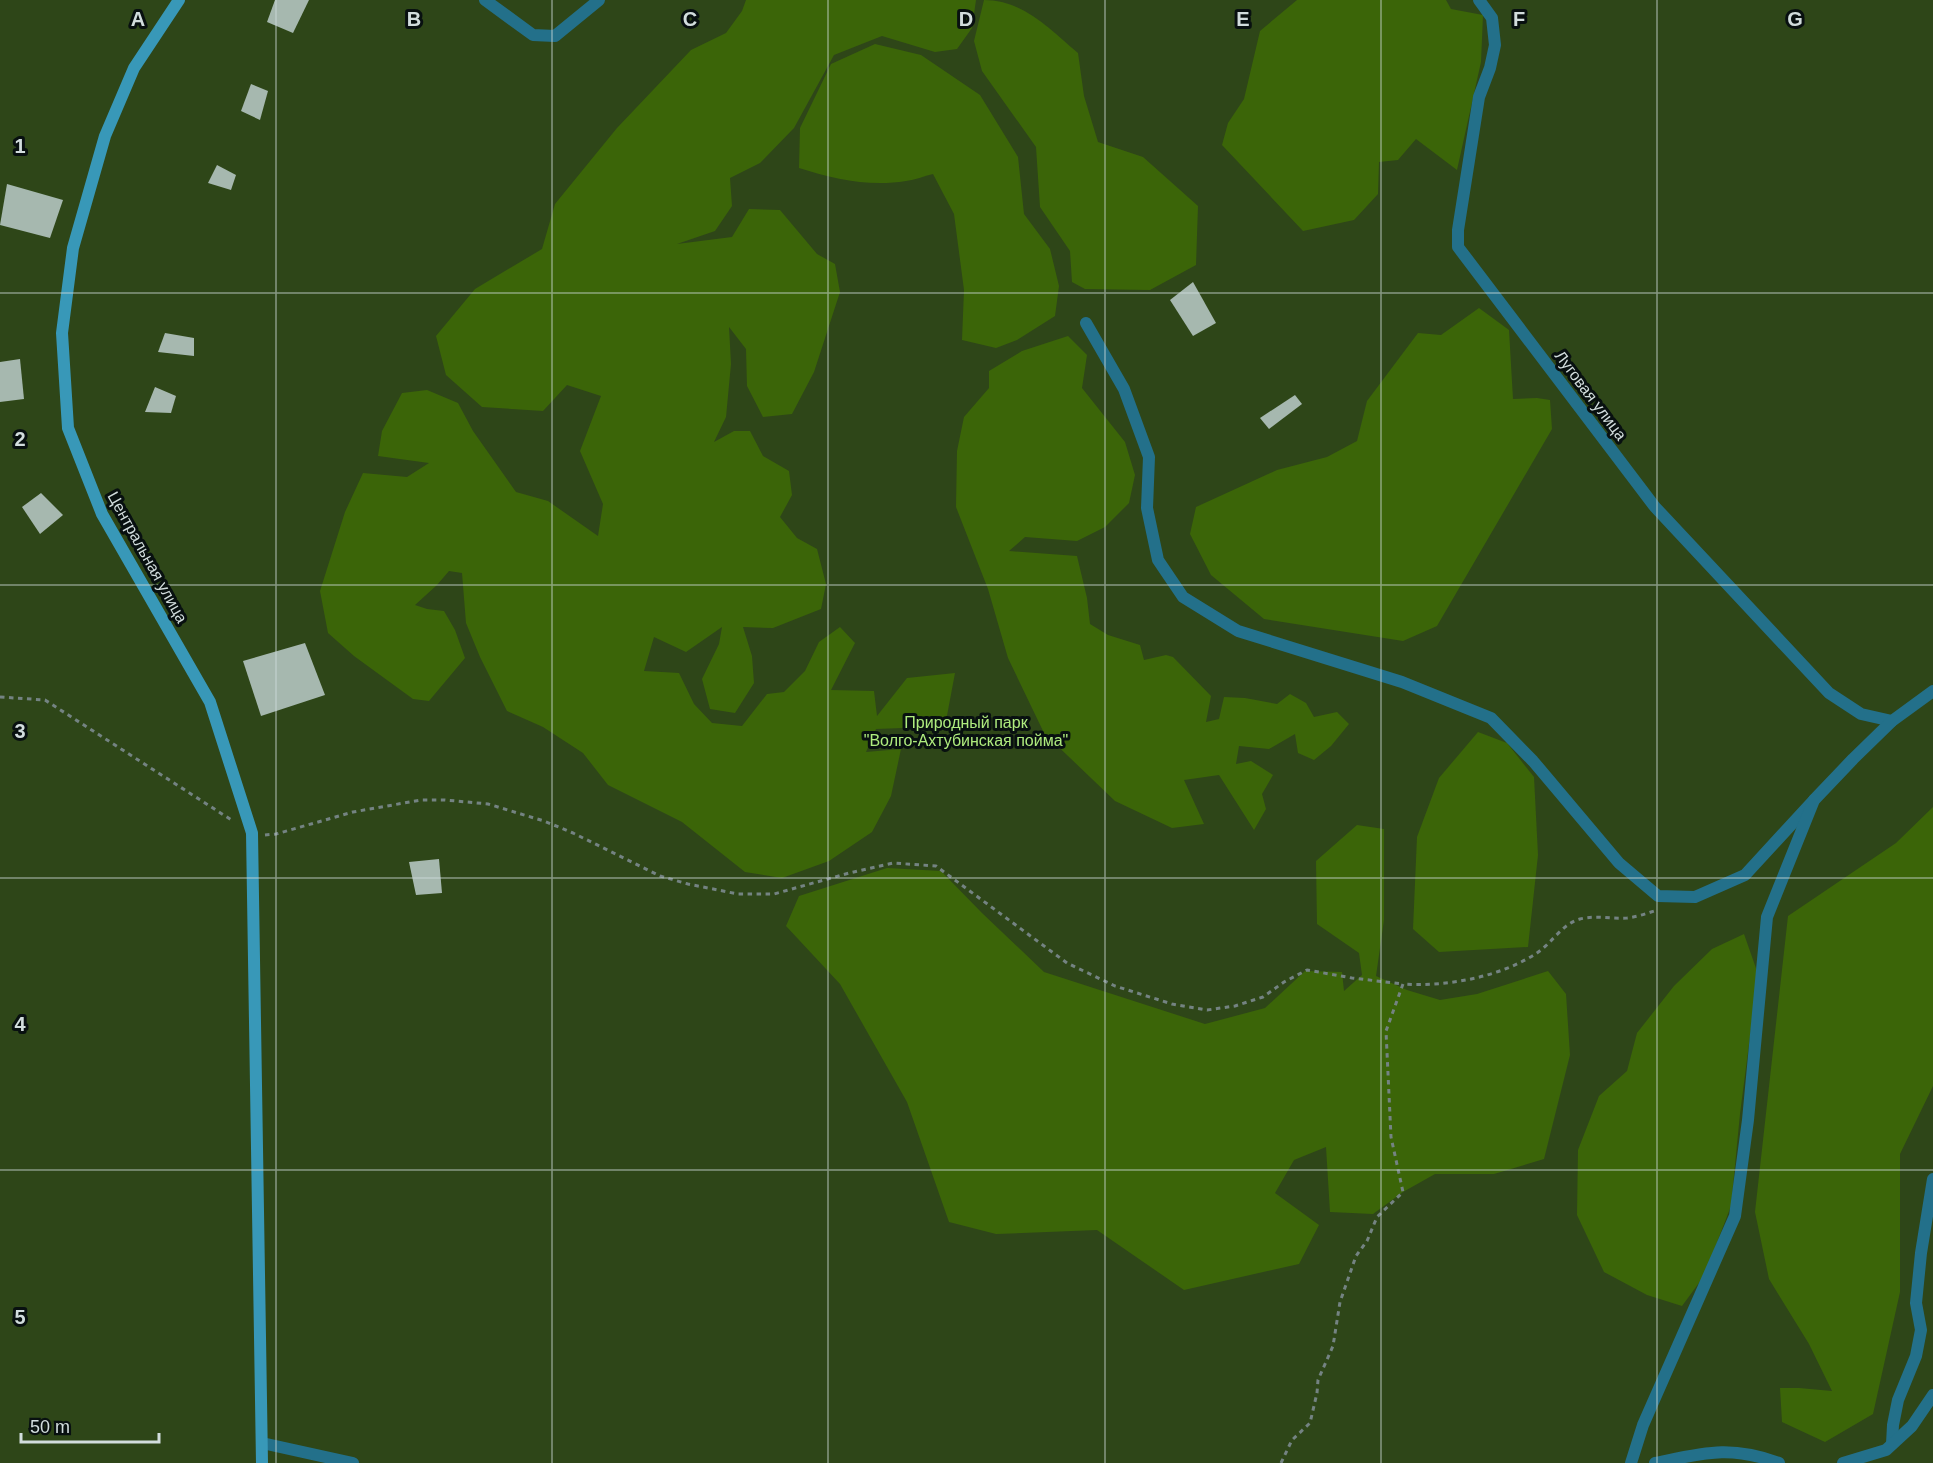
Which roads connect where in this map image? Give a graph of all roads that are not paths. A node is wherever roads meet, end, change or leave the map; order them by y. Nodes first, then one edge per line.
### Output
1 (179, 0) edge
2 (484, 0) edge
3 (598, 0) edge
4 (1479, 0) edge
5 (1086, 323) dead end
6 (1933, 691) edge
7 (1892, 721) junction
8 (1814, 800) junction
9 (1933, 1179) edge
10 (1933, 1395) edge
11 (262, 1443) junction
12 (1892, 1444) junction
13 (262, 1463) edge
14 (353, 1463) edge
15 (1630, 1463) edge
16 (1655, 1463) edge
17 (1779, 1463) edge
18 (1843, 1463) edge

1 - 11 street, Центральная улица
2 - 3 street
4 - 7 street, Луговая улица
5 - 8 street
6 - 7 street
7 - 8 street
8 - 15 street
9 - 12 street
10 - 12 street
11 - 13 street, Центральная улица
11 - 14 street
12 - 18 street
16 - 17 street

